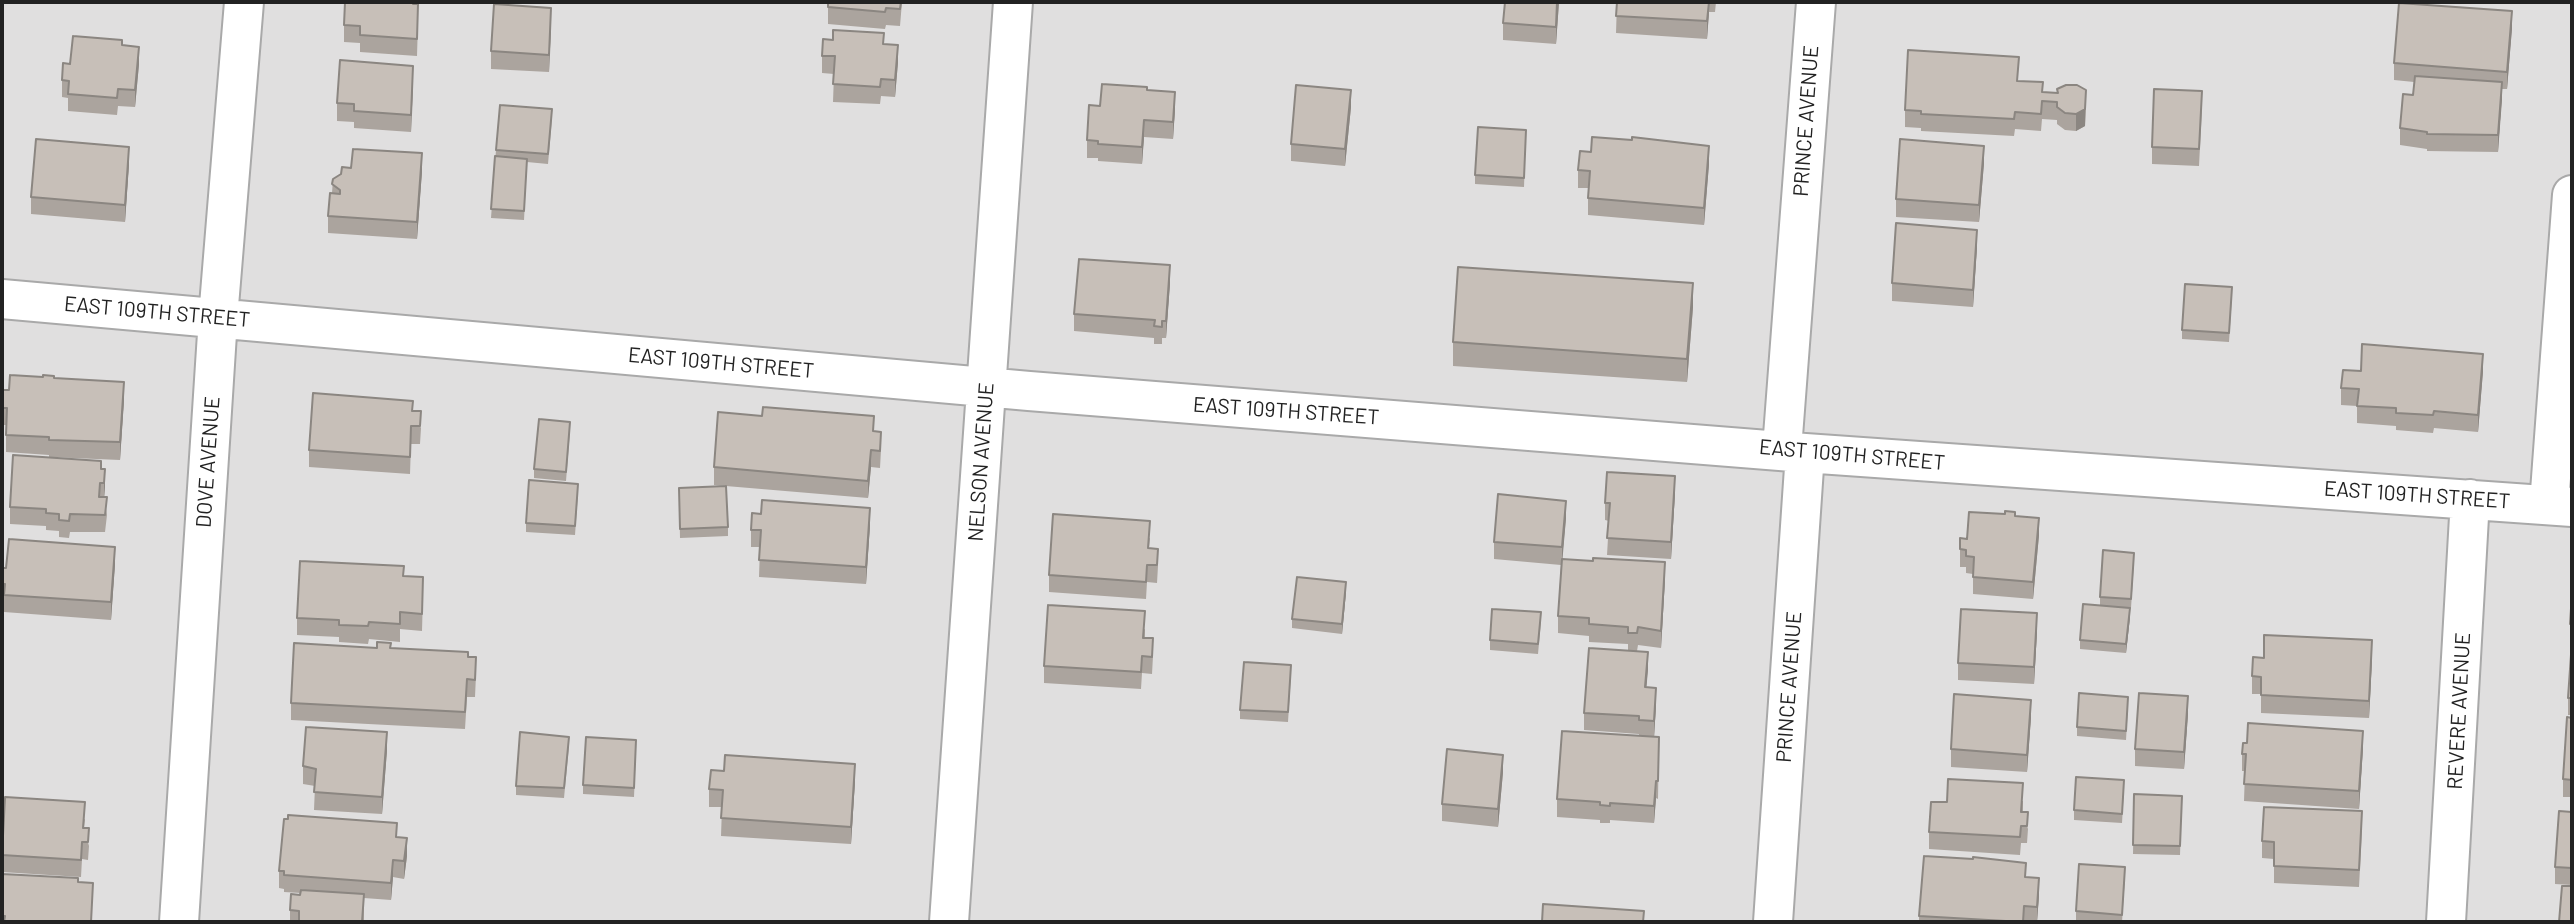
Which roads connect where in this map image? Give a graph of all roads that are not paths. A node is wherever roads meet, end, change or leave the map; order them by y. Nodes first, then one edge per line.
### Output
1 (244, 2) edge
2 (1013, 2) edge
3 (1815, 2) edge
4 (2572, 195) edge
5 (2, 299) edge
6 (218, 318) junction
7 (986, 387) junction
8 (1793, 451) junction
9 (2470, 499) junction
10 (2560, 506) edge
11 (179, 922) edge
12 (949, 922) edge
13 (1773, 922) edge
14 (2446, 922) edge

1 - 6 street, DOVE AVENUE
2 - 7 street, NELSON AVENUE
3 - 8 street, PRINCE AVENUE
4 - 10 street
5 - 6 street, EAST 109TH STREET
6 - 7 street, EAST 109TH STREET
6 - 11 street, DOVE AVENUE
7 - 8 street, EAST 109TH STREET
7 - 12 street, NELSON AVENUE
8 - 9 street, EAST 109TH STREET
8 - 13 street, PRINCE AVENUE
9 - 10 street, EAST 109TH STREET
9 - 14 street, REVERE AVENUE

